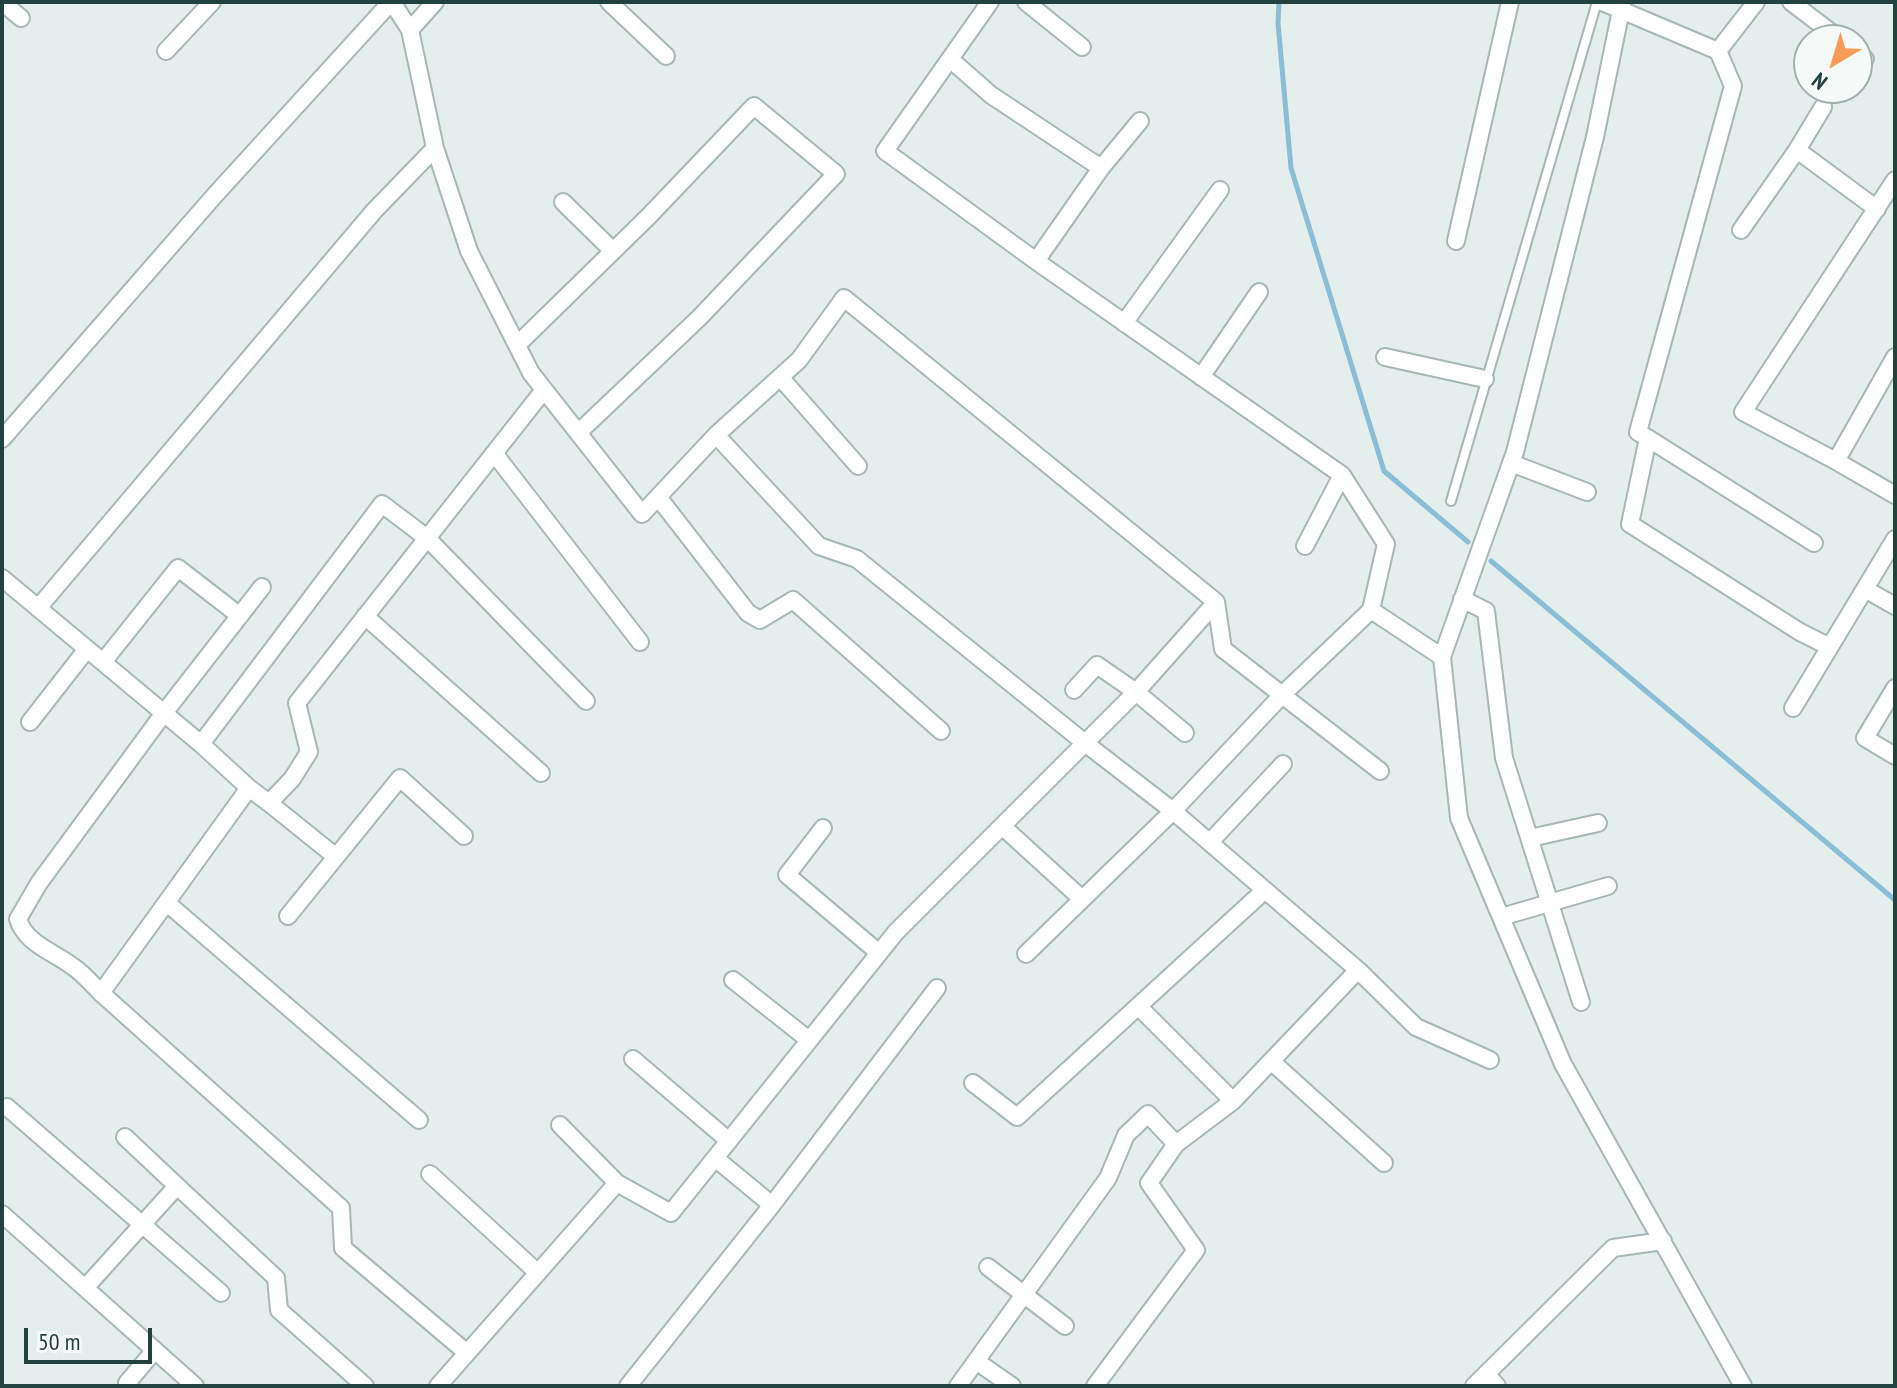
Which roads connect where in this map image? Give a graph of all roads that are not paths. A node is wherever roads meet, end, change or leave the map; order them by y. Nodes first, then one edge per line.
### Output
1 (2, 2) edge
2 (212, 2) edge
3 (435, 2) edge
4 (609, 2) edge
5 (990, 2) edge
6 (1026, 2) edge
7 (1510, 2) edge
8 (1599, 2) edge
9 (1756, 2) edge
10 (1791, 2) edge
11 (394, 6) edge
12 (1621, 6) edge
13 (21, 18) dead end
14 (1820, 24) edge
15 (410, 30) junction
16 (1082, 47) dead end
17 (166, 51) dead end
18 (1718, 51) junction
19 (666, 56) dead end
20 (950, 59) junction
21 (1823, 107) dead end
22 (1140, 121) dead end
23 (435, 148) junction
24 (1797, 150) junction
25 (1101, 168) junction
26 (1895, 180) edge
27 (1220, 190) dead end
28 (563, 202) dead end
29 (1877, 209) junction
30 (1741, 230) dead end
31 (1456, 241) dead end
32 (613, 251) junction
33 (1036, 261) junction
34 (1259, 292) dead end
35 (1124, 323) junction
36 (517, 345) junction
37 (1385, 357) dead end
38 (1895, 357) edge
39 (780, 377) junction
40 (1201, 377) junction
41 (1485, 379) junction
42 (544, 390) junction
43 (578, 433) junction
44 (716, 435) junction
45 (1648, 438) junction
46 (2, 439) edge
47 (494, 453) junction
48 (1836, 461) junction
49 (1511, 463) junction
50 (858, 466) dead end
51 (1342, 475) junction
52 (1587, 492) dead end
53 (1895, 495) edge
54 (658, 497) junction
55 (1451, 501) dead end
56 (427, 538) junction
57 (1895, 539) edge
58 (1814, 543) dead end
59 (1305, 546) dead end
60 (2, 578) edge
61 (262, 587) dead end
62 (1865, 589) junction
63 (1462, 599) junction
64 (1216, 602) junction
65 (1895, 606) edge
66 (38, 608) junction
67 (1371, 610) junction
68 (240, 616) junction
69 (365, 616) junction
70 (640, 642) dead end
71 (1830, 647) junction
72 (87, 649) junction
73 (1442, 657) junction
74 (103, 662) junction
75 (1895, 688) edge
76 (1074, 690) dead end
77 (1136, 692) junction
78 (1283, 694) junction
79 (586, 701) dead end
80 (1793, 708) dead end
81 (164, 713) junction
82 (30, 722) dead end
83 (941, 731) dead end
84 (1185, 733) dead end
85 (1085, 743) junction
86 (201, 744) junction
87 (1895, 756) edge
88 (1283, 764) dead end
89 (1380, 771) dead end
90 (541, 773) dead end
91 (249, 788) junction
92 (269, 803) junction
93 (1173, 811) junction
94 (1598, 823) dead end
95 (1002, 826) junction
96 (823, 828) dead end
97 (464, 836) dead end
98 (1530, 838) junction
99 (1210, 842) junction
100 (335, 856) junction
101 (1608, 886) dead end
102 (1265, 890) junction
103 (1082, 899) junction
104 (1550, 902) junction
105 (167, 903) junction
106 (288, 916) dead end
107 (1501, 917) junction
108 (879, 953) junction
109 (1026, 954) dead end
110 (1358, 970) junction
111 (733, 980) dead end
112 (937, 988) dead end
113 (101, 993) junction
114 (1581, 1002) dead end
115 (1138, 1006) junction
116 (809, 1040) junction
117 (633, 1059) dead end
118 (1490, 1060) dead end
119 (1271, 1061) junction
120 (973, 1083) dead end
121 (1233, 1101) junction
122 (7, 1107) dead end
123 (419, 1120) dead end
124 (560, 1125) dead end
125 (125, 1137) dead end
126 (729, 1141) junction
127 (1176, 1144) junction
128 (715, 1158) junction
129 (1384, 1163) dead end
130 (430, 1174) dead end
131 (617, 1183) junction
132 (177, 1186) junction
133 (772, 1205) junction
134 (2, 1214) edge
135 (142, 1225) junction
136 (1663, 1241) junction
137 (988, 1267) dead end
138 (538, 1273) junction
139 (85, 1288) junction
140 (221, 1293) dead end
141 (1024, 1295) junction
142 (1065, 1326) dead end
143 (155, 1350) junction
144 (467, 1353) junction
145 (976, 1361) junction
146 (1486, 1382) edge
147 (130, 1386) edge
148 (195, 1386) edge
149 (365, 1386) edge
150 (438, 1386) edge
151 (628, 1386) edge
152 (958, 1386) edge
153 (1012, 1386) edge
154 (1095, 1386) edge
155 (1743, 1386) edge

1 - 13 street
2 - 17 street
3 - 15 street
4 - 19 street
5 - 20 street
6 - 16 street
7 - 31 street
8 - 12 street
8 - 41 lane
9 - 18 street
10 - 14 street
11 - 15 street
11 - 46 street
12 - 18 street
12 - 49 street
15 - 23 street
18 - 45 street
20 - 25 street
20 - 33 street
21 - 24 street
22 - 25 street
23 - 36 street
23 - 66 street
24 - 29 street
24 - 30 street
25 - 33 street
26 - 29 street
27 - 35 street
28 - 32 street
29 - 48 street
32 - 36 street
32 - 43 street
33 - 35 street
34 - 40 street
35 - 40 street
36 - 42 street
37 - 41 street
38 - 48 street
39 - 44 street
39 - 50 street
39 - 64 street
40 - 51 street
41 - 55 lane
42 - 43 street
42 - 47 street
43 - 54 street
44 - 54 street
44 - 85 street
45 - 58 street
45 - 71 street
47 - 56 street
47 - 70 street
48 - 53 street
49 - 52 street
49 - 63 street
51 - 59 street
51 - 67 street
54 - 83 street
56 - 69 street
56 - 79 street
56 - 86 street
57 - 62 street
60 - 66 street
61 - 68 street
62 - 65 street
62 - 71 street
63 - 73 street
63 - 98 street
64 - 77 street
64 - 78 street
66 - 72 street
67 - 73 street
67 - 78 street
68 - 74 street
68 - 81 street
69 - 90 street
69 - 92 street
71 - 80 street
72 - 74 street
72 - 82 street
73 - 107 street
74 - 81 street
75 - 87 street
76 - 77 street
77 - 84 street
77 - 85 street
78 - 89 street
78 - 93 street
81 - 86 street
81 - 113 street
85 - 93 street
85 - 95 street
86 - 91 street
88 - 99 street
91 - 92 street
91 - 105 street
92 - 100 street
93 - 99 street
93 - 103 street
94 - 98 street
95 - 103 street
95 - 108 street
96 - 108 street
97 - 100 street
98 - 104 street
99 - 102 street
100 - 106 street
101 - 104 street
102 - 110 street
102 - 115 street
103 - 109 street
104 - 107 street
104 - 114 street
105 - 113 street
105 - 123 street
107 - 136 street
108 - 116 street
110 - 118 street
110 - 119 street
111 - 116 street
112 - 133 street
113 - 144 street
115 - 120 street
115 - 121 street
116 - 126 street
117 - 126 street
119 - 121 street
119 - 129 street
121 - 127 street
122 - 135 street
124 - 131 street
125 - 132 street
126 - 128 street
127 - 141 street
127 - 154 street
128 - 131 street
128 - 133 street
130 - 138 street
131 - 138 street
132 - 135 street
132 - 149 street
133 - 151 street
134 - 139 street
135 - 139 street
135 - 140 street
136 - 146 street
136 - 155 street
137 - 141 street
138 - 144 street
139 - 143 street
141 - 142 street
141 - 145 street
143 - 147 street
143 - 148 street
144 - 150 street
145 - 152 street
145 - 153 street

